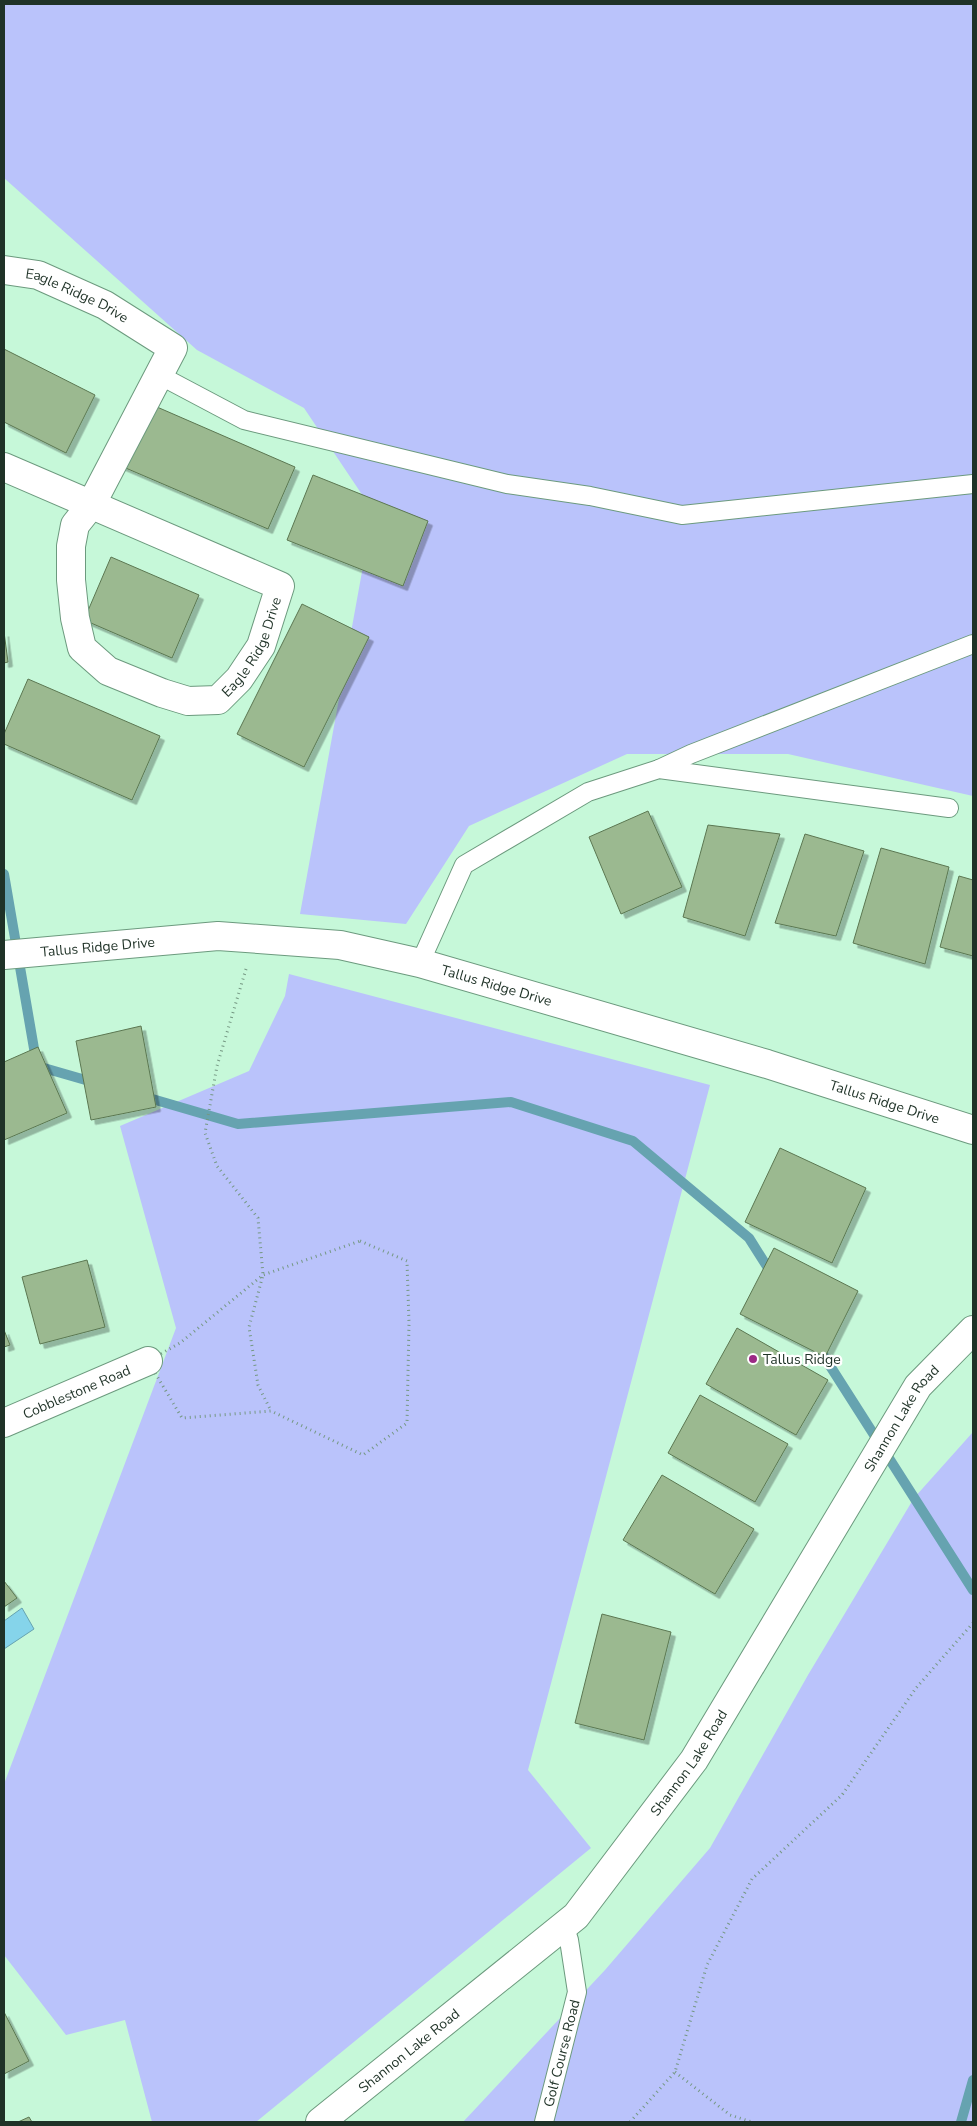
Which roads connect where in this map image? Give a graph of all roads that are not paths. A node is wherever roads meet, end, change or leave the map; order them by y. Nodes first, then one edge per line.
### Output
1 (4, 270) edge
2 (159, 375) junction
3 (4, 467) edge
4 (973, 484) edge
5 (91, 505) junction
6 (973, 644) edge
7 (659, 769) junction
8 (949, 808) dead end
9 (4, 954) edge
10 (420, 963) junction
11 (973, 1129) edge
12 (973, 1330) edge
13 (148, 1360) road end
14 (4, 1423) edge
15 (564, 1925) junction
16 (320, 2122) edge
17 (544, 2122) edge

1 - 2 street, Eagle Ridge Drive
2 - 4 lane
2 - 5 street, Eagle Ridge Drive
3 - 5 street, Eagle Ridge Drive
5 - 5 street, Eagle Ridge Drive
6 - 7 lane
7 - 8 lane
7 - 10 lane
9 - 10 street, Tallus Ridge Drive
10 - 11 street, Tallus Ridge Drive
12 - 15 street, Shannon Lake Road
13 - 14 street, Cobblestone Road
15 - 16 street, Shannon Lake Road
15 - 17 lane, Golf Course Road

